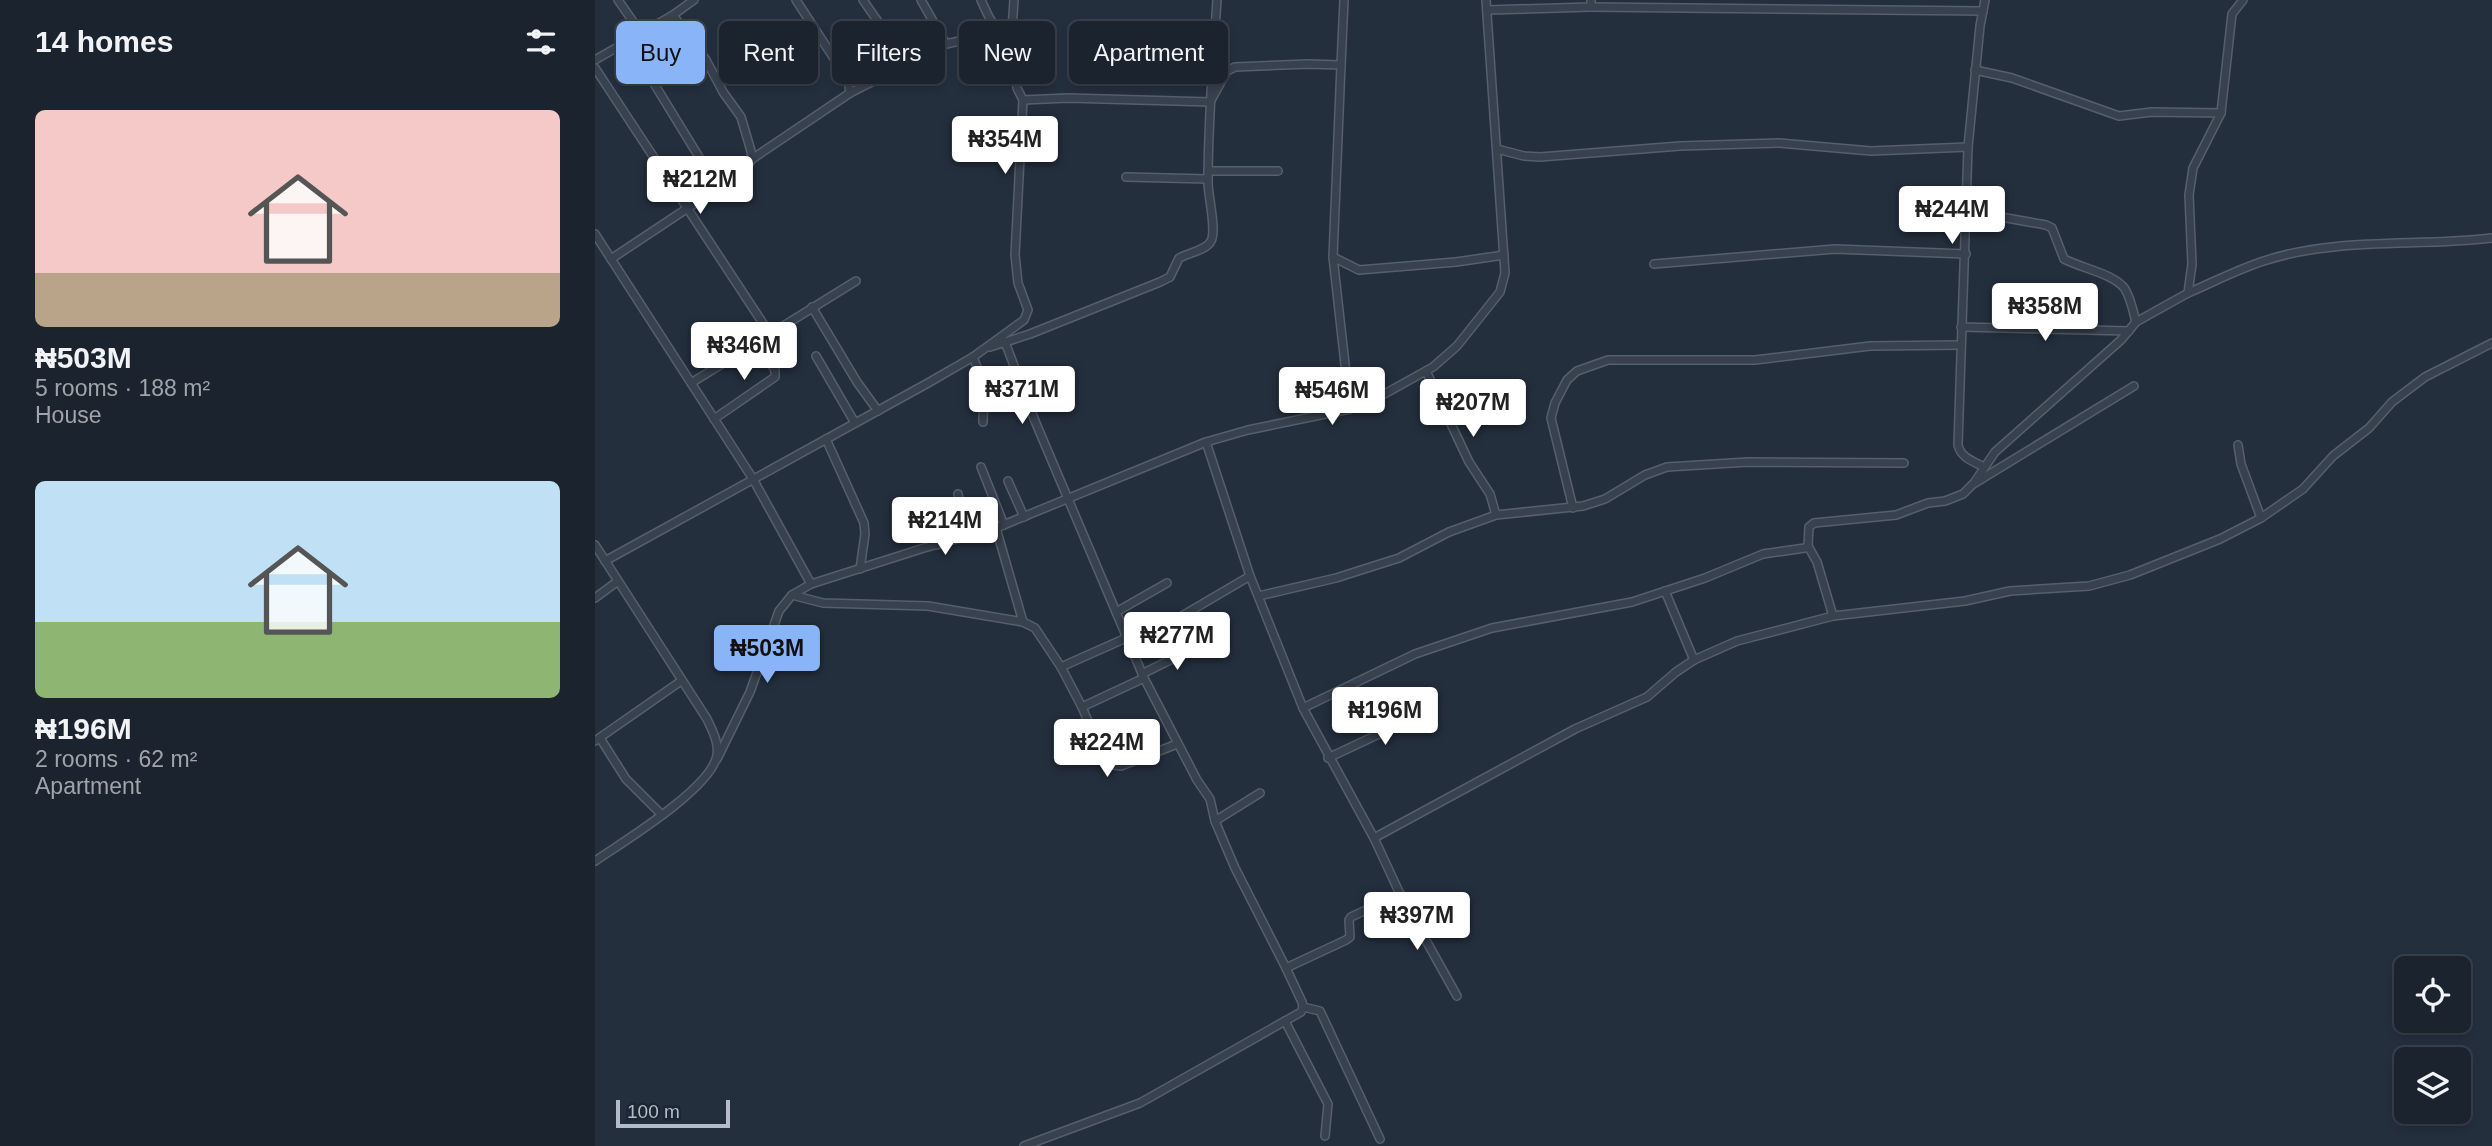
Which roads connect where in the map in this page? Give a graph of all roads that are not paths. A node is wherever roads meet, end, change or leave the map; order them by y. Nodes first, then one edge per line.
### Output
1 (618, 0) edge
2 (694, 0) edge
3 (796, 0) edge
4 (863, 0) edge
5 (921, 0) edge
6 (981, 0) edge
7 (1014, 0) edge
8 (1217, 0) edge
9 (1344, 0) edge
10 (1486, 0) edge
11 (1985, 0) edge
12 (2243, 0) edge
13 (1591, 4) edge
14 (1487, 10) junction
15 (1983, 11) junction
16 (673, 15) junction
17 (633, 21) edge
18 (662, 21) edge
19 (878, 21) edge
20 (990, 21) edge
21 (1013, 21) edge
22 (959, 41) edge
23 (946, 44) joint
24 (616, 48) edge
25 (595, 60) edge
26 (1341, 65) junction
27 (595, 68) edge
28 (1975, 70) junction
29 (655, 84) edge
30 (869, 84) edge
31 (1017, 84) edge
32 (850, 93) junction
33 (1023, 100) junction
34 (1210, 102) junction
35 (2221, 113) junction
36 (1968, 148) junction
37 (1497, 149) junction
38 (751, 159) junction
39 (1278, 171) dead end
40 (1208, 175) junction
41 (1126, 177) dead end
42 (718, 187) junction
43 (686, 208) junction
44 (1967, 211) junction
45 (595, 234) edge
46 (2492, 238) edge
47 (1966, 254) junction
48 (1504, 255) junction
49 (1333, 257) junction
50 (611, 259) junction
51 (1654, 264) dead end
52 (856, 281) dead end
53 (2188, 293) junction
54 (813, 307) junction
55 (2136, 322) junction
56 (1961, 327) junction
57 (2129, 331) junction
58 (770, 334) junction
59 (757, 342) junction
60 (1005, 342) junction
61 (2492, 343) edge
62 (1960, 345) junction
63 (986, 348) junction
64 (816, 356) dead end
65 (973, 357) junction
66 (1426, 371) junction
67 (691, 383) junction
68 (2134, 386) dead end
69 (1350, 409) junction
70 (877, 411) junction
71 (714, 419) junction
72 (983, 422) dead end
73 (855, 423) junction
74 (826, 439) junction
75 (1206, 442) junction
76 (2238, 445) dead end
77 (1904, 463) dead end
78 (981, 467) dead end
79 (1984, 467) junction
80 (753, 479) junction
81 (1008, 481) dead end
82 (1974, 484) junction
83 (958, 494) dead end
84 (1067, 499) junction
85 (1573, 508) junction
86 (1496, 515) junction
87 (927, 517) dead end
88 (1024, 517) junction
89 (2261, 518) junction
90 (1004, 525) junction
91 (996, 528) junction
92 (961, 538) junction
93 (595, 545) edge
94 (937, 545) junction
95 (1808, 545) junction
96 (605, 561) junction
97 (860, 569) junction
98 (1250, 576) junction
99 (618, 581) junction
100 (1167, 583) dead end
101 (811, 584) junction
102 (1665, 591) junction
103 (792, 595) junction
104 (1259, 596) junction
105 (595, 598) edge
106 (1116, 612) junction
107 (1833, 616) junction
108 (1023, 622) junction
109 (1126, 638) junction
110 (1200, 645) dead end
111 (1129, 647) junction
112 (1694, 660) junction
113 (1061, 667) junction
114 (1143, 676) junction
115 (681, 681) junction
116 (1083, 707) junction
117 (1303, 708) junction
118 (1430, 710) dead end
119 (598, 739) edge
120 (1177, 744) junction
121 (1328, 758) junction
122 (717, 759) junction
123 (1260, 793) dead end
124 (662, 815) junction
125 (1215, 821) junction
126 (1374, 838) junction
127 (595, 861) edge
128 (1400, 894) junction
129 (1286, 968) junction
130 (1457, 996) dead end
131 (1303, 1007) junction
132 (1285, 1021) junction
133 (1325, 1136) dead end
134 (1380, 1139) dead end
135 (1024, 1146) edge

1 - 17 street
2 - 16 street
3 - 32 street
4 - 19 street
5 - 23 street
6 - 20 street
7 - 21 street
8 - 34 street
9 - 26 street
10 - 14 street
11 - 15 street
12 - 35 street
13 - 14 street
13 - 15 street
14 - 37 street
15 - 28 street
16 - 18 street
16 - 38 street
22 - 23 street
24 - 25 street
26 - 34 street
26 - 49 street
27 - 43 street
28 - 35 street
28 - 36 street
29 - 42 street
30 - 32 street
31 - 33 street
32 - 38 street
33 - 34 street
33 - 63 street
34 - 40 street
35 - 53 street
36 - 37 street
36 - 44 street
37 - 48 street
38 - 42 street
39 - 40 street
40 - 41 street
40 - 60 street
42 - 43 street
43 - 50 street
43 - 58 street
44 - 47 street
44 - 55 street
45 - 50 street
46 - 53 street
47 - 51 street
47 - 56 street
48 - 49 street
48 - 66 street
49 - 69 street
50 - 67 street
52 - 54 street
53 - 55 street
54 - 58 street
54 - 70 street
55 - 57 street
56 - 57 street
56 - 62 street
57 - 79 street
58 - 59 street
59 - 67 street
59 - 71 street
60 - 63 street
60 - 84 street
61 - 89 street
62 - 79 street
62 - 85 street
63 - 65 street
64 - 73 street
65 - 70 street
65 - 72 street
66 - 69 street
66 - 86 street
67 - 71 street
68 - 82 street
69 - 75 street
70 - 73 street
71 - 80 street
73 - 74 street
74 - 80 street
74 - 97 street
75 - 84 street
75 - 98 street
76 - 89 street
77 - 85 street
78 - 90 street
79 - 82 street
80 - 96 street
80 - 101 street
81 - 88 street
82 - 95 street
83 - 92 street
84 - 88 street
84 - 106 street
85 - 86 street
86 - 104 street
87 - 94 street
88 - 90 street
89 - 107 street
90 - 91 street
91 - 92 street
91 - 108 street
92 - 94 street
93 - 96 street
94 - 97 street
95 - 102 street
95 - 107 street
96 - 99 street
97 - 101 street
98 - 104 street
98 - 111 street
99 - 105 street
99 - 115 street
100 - 106 street
101 - 103 street
102 - 112 street
102 - 117 street
103 - 108 street
103 - 122 street
104 - 117 street
106 - 109 street
107 - 112 street
108 - 113 street
109 - 111 street
109 - 113 street
110 - 114 street
111 - 114 street
112 - 126 street
113 - 116 street
114 - 116 street
114 - 120 street
115 - 119 street
115 - 122 street
116 - 120 street
117 - 121 street
118 - 121 street
119 - 124 street
120 - 125 street
121 - 126 street
122 - 124 street
123 - 125 street
124 - 127 street
125 - 129 street
126 - 128 street
128 - 129 street
128 - 130 street
129 - 131 street
131 - 132 street
131 - 134 street
132 - 133 street
132 - 135 street

